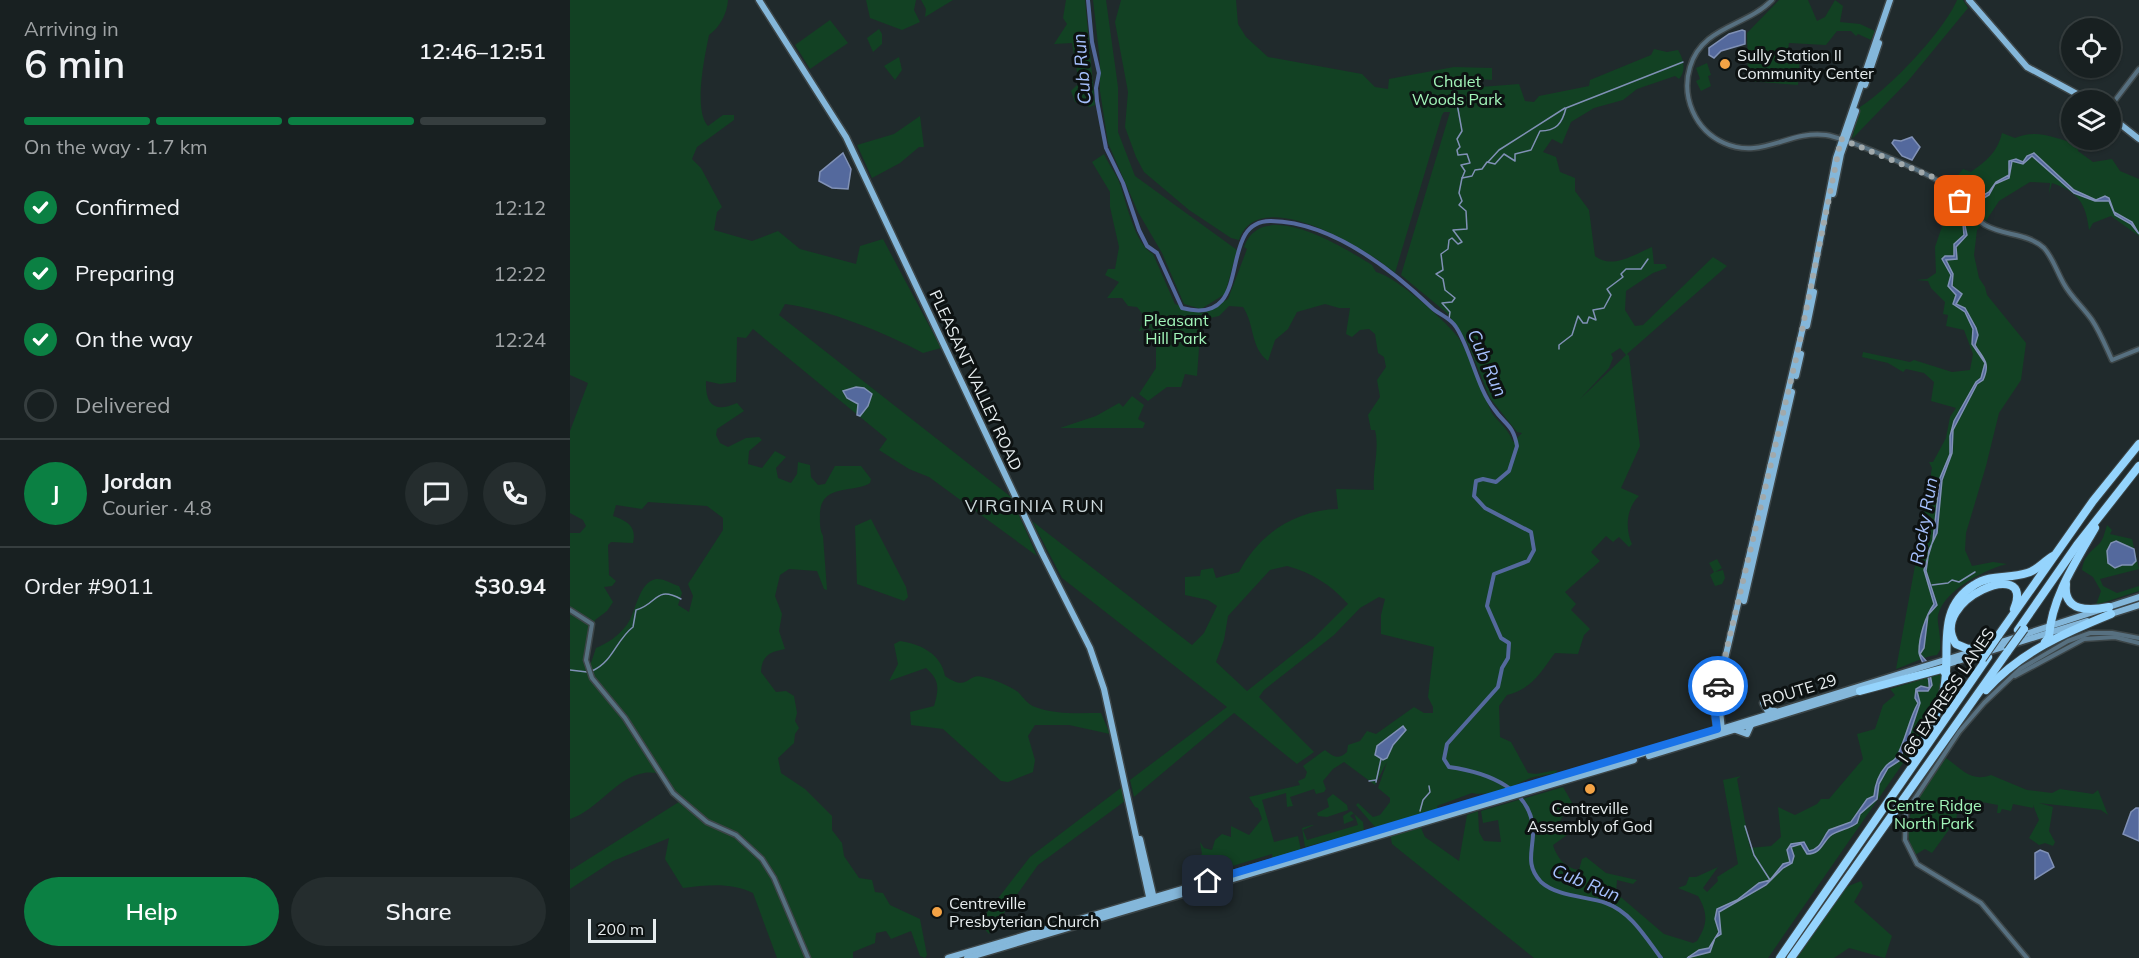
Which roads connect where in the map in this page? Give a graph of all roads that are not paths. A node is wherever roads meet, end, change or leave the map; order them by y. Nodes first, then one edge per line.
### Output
1 (759, 0) edge
2 (1772, 0) edge
3 (1892, 0) edge
4 (1969, 0) edge
5 (2139, 69) edge
6 (2070, 90) edge
7 (2121, 93) edge
8 (2121, 125) edge
9 (2139, 139) edge
10 (1844, 140) junction
11 (2139, 349) edge
12 (2139, 444) edge
13 (2139, 450) edge
14 (2139, 466) edge
15 (2139, 472) edge
16 (2095, 528) junction
17 (2053, 556) junction
18 (2067, 578) junction
19 (2139, 601) edge
20 (570, 610) edge
21 (2110, 610) junction
22 (2069, 626) junction
23 (2021, 629) junction
24 (2049, 630) junction
25 (2002, 633) junction
26 (2139, 638) edge
27 (2044, 643) junction
28 (2139, 643) edge
29 (1991, 646) junction
30 (2005, 652) junction
31 (1985, 658) junction
32 (1948, 661) junction
33 (1728, 664) junction
34 (1933, 668) junction
35 (1732, 670) dead end
36 (1918, 672) junction
37 (1947, 675) junction
38 (2015, 676) junction
39 (1860, 691) joint
40 (1763, 703) dead end
41 (1776, 711) junction
42 (1964, 712) junction
43 (1720, 731) junction
44 (1910, 765) junction
45 (1152, 900) junction
46 (1004, 947) junction
47 (808, 958) edge
48 (948, 958) edge
49 (967, 958) edge
50 (993, 958) edge
51 (1776, 958) edge
52 (1780, 958) edge
53 (1789, 958) edge
54 (2027, 958) edge

1 - 45 main road, PLEASANT VALLEY ROAD
2 - 10 street
3 - 10 main road
4 - 6 main road
5 - 7 street
8 - 9 main road
10 - 11 street
10 - 33 main road
10 - 43 main road
12 - 17 highway
13 - 25 highway, I 66 EXPRESS LANES
14 - 23 highway, I 66 EXPRESS LANES
15 - 16 highway
16 - 18 highway
16 - 23 highway
17 - 25 highway
17 - 32 highway
18 - 21 highway
18 - 24 highway
19 - 21 main road
19 - 22 main road
20 - 47 street
21 - 22 main road
21 - 24 main road
21 - 27 highway
22 - 24 main road
23 - 30 highway, bridge
24 - 27 highway
24 - 29 main road
24 - 32 main road
25 - 29 highway
25 - 31 highway, bridge
26 - 38 street
27 - 42 highway
28 - 38 street
29 - 32 main road
30 - 42 highway
30 - 53 highway, I 66 EXPRESS LANES
31 - 44 highway
31 - 52 highway, I 66 EXPRESS LANES
32 - 34 main road
32 - 37 highway
33 - 35 main road
33 - 43 main road
34 - 36 highway
34 - 37 highway
36 - 39 highway
36 - 41 main road, ROUTE 29
37 - 44 highway
38 - 54 street
39 - 43 main road, ROUTE 29
40 - 41 main road
41 - 43 main road, ROUTE 29
42 - 53 highway
43 - 45 main road, ROUTE 29
44 - 51 highway
45 - 46 main road, ROUTE 29
45 - 48 main road, ROUTE 29
46 - 49 main road, ROUTE 29
46 - 50 main road

